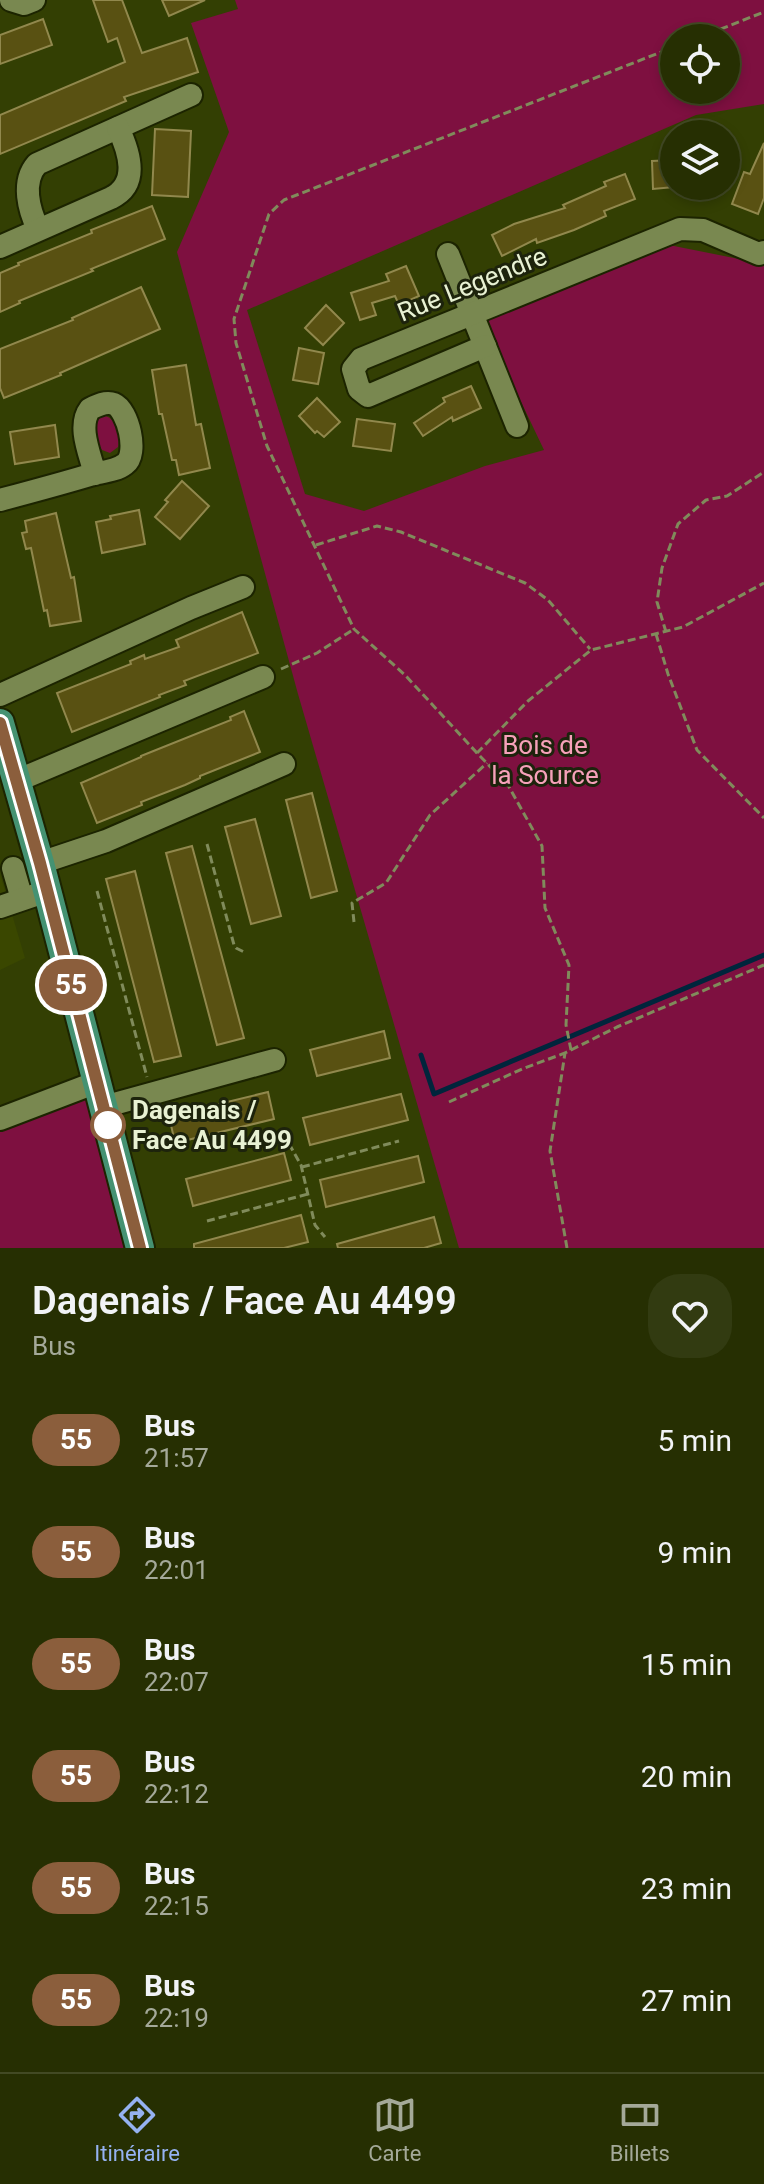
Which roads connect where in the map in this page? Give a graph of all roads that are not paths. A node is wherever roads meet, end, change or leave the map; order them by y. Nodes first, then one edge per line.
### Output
1 (11, 0) edge
2 (34, 0) edge
3 (191, 95) dead end
4 (118, 128) junction
5 (38, 229) junction
6 (0, 247) edge
7 (764, 252) edge
8 (448, 254) dead end
9 (472, 314) junction
10 (485, 346) junction
11 (517, 426) dead end
12 (95, 474) dead end
13 (0, 500) edge
14 (243, 587) dead end
15 (263, 677) road end
16 (0, 695) edge
17 (0, 723) edge
18 (284, 764) dead end
19 (16, 781) junction
20 (26, 866) junction
21 (34, 895) junction
22 (0, 907) edge
23 (274, 1060) dead end
24 (100, 1095) junction
25 (0, 1119) edge
26 (140, 1248) edge

1 - 2 street
3 - 4 street
4 - 5 street
4 - 5 street
5 - 6 street
7 - 9 street, Rue Legendre
8 - 9 street
9 - 10 street
9 - 10 street, Rue Legendre
10 - 11 street
12 - 13 street
14 - 16 street
15 - 19 street
17 - 19 main road
18 - 20 street
19 - 20 main road
20 - 21 main road
21 - 22 street
21 - 24 main road
23 - 24 street
24 - 25 street
24 - 26 main road

